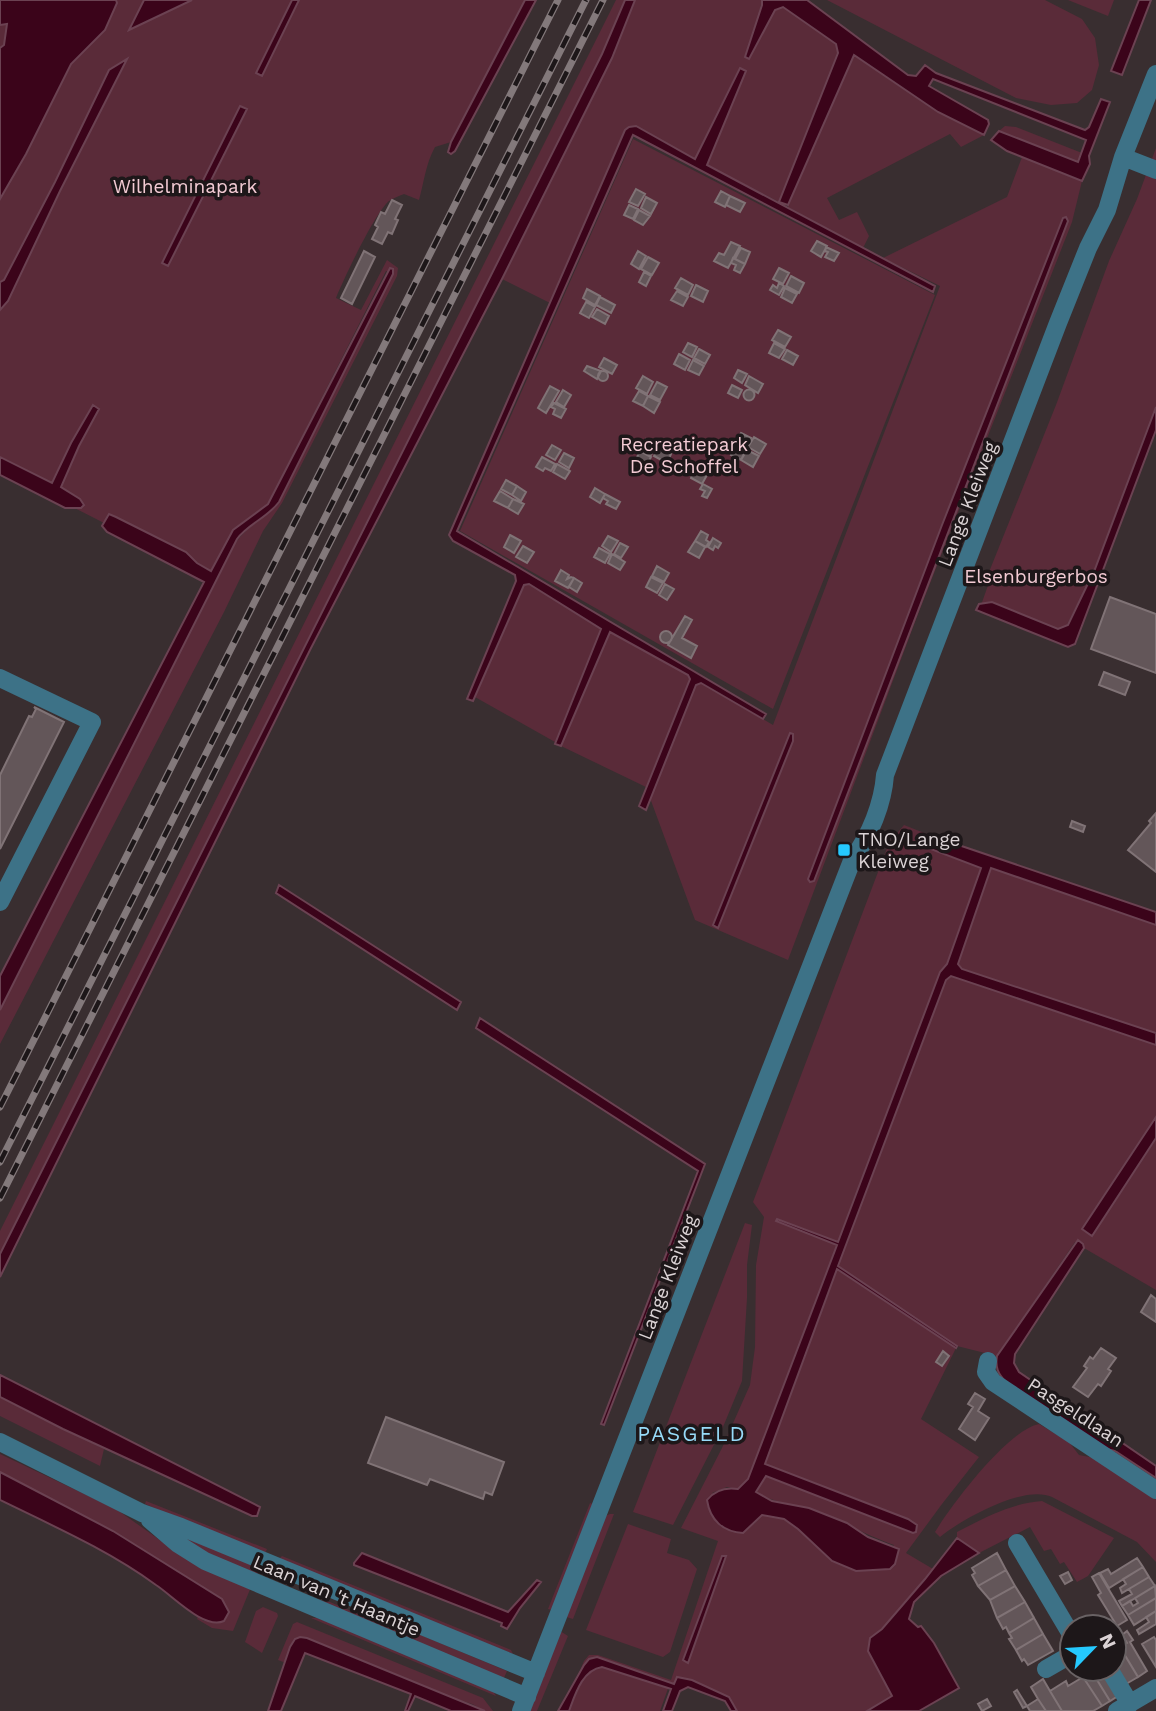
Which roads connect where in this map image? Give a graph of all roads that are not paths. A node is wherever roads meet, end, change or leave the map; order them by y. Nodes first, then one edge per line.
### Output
1 (1156, 74) edge
2 (1123, 157) junction
3 (1156, 170) edge
4 (0, 678) edge
5 (0, 902) edge
6 (988, 1361) dead end
7 (0, 1443) edge
8 (1156, 1490) edge
9 (142, 1513) junction
10 (1017, 1543) dead end
11 (1058, 1613) edge
12 (1058, 1662) edge
13 (1046, 1669) dead end
14 (536, 1673) junction
15 (1114, 1683) edge
16 (1156, 1688) edge
17 (524, 1704) edge
18 (1123, 1707) edge

1 - 2 street, Lange Kleiweg
2 - 3 street
2 - 14 street, Lange Kleiweg
4 - 5 street
6 - 8 street, Pasgeldlaan
7 - 9 street, Laan van 't Haantje
9 - 14 street, Laan van 't Haantje
9 - 17 street, Laan van 't Haantje
10 - 11 street
12 - 13 street
14 - 17 street, Lange Kleiweg
15 - 18 street
16 - 18 street

